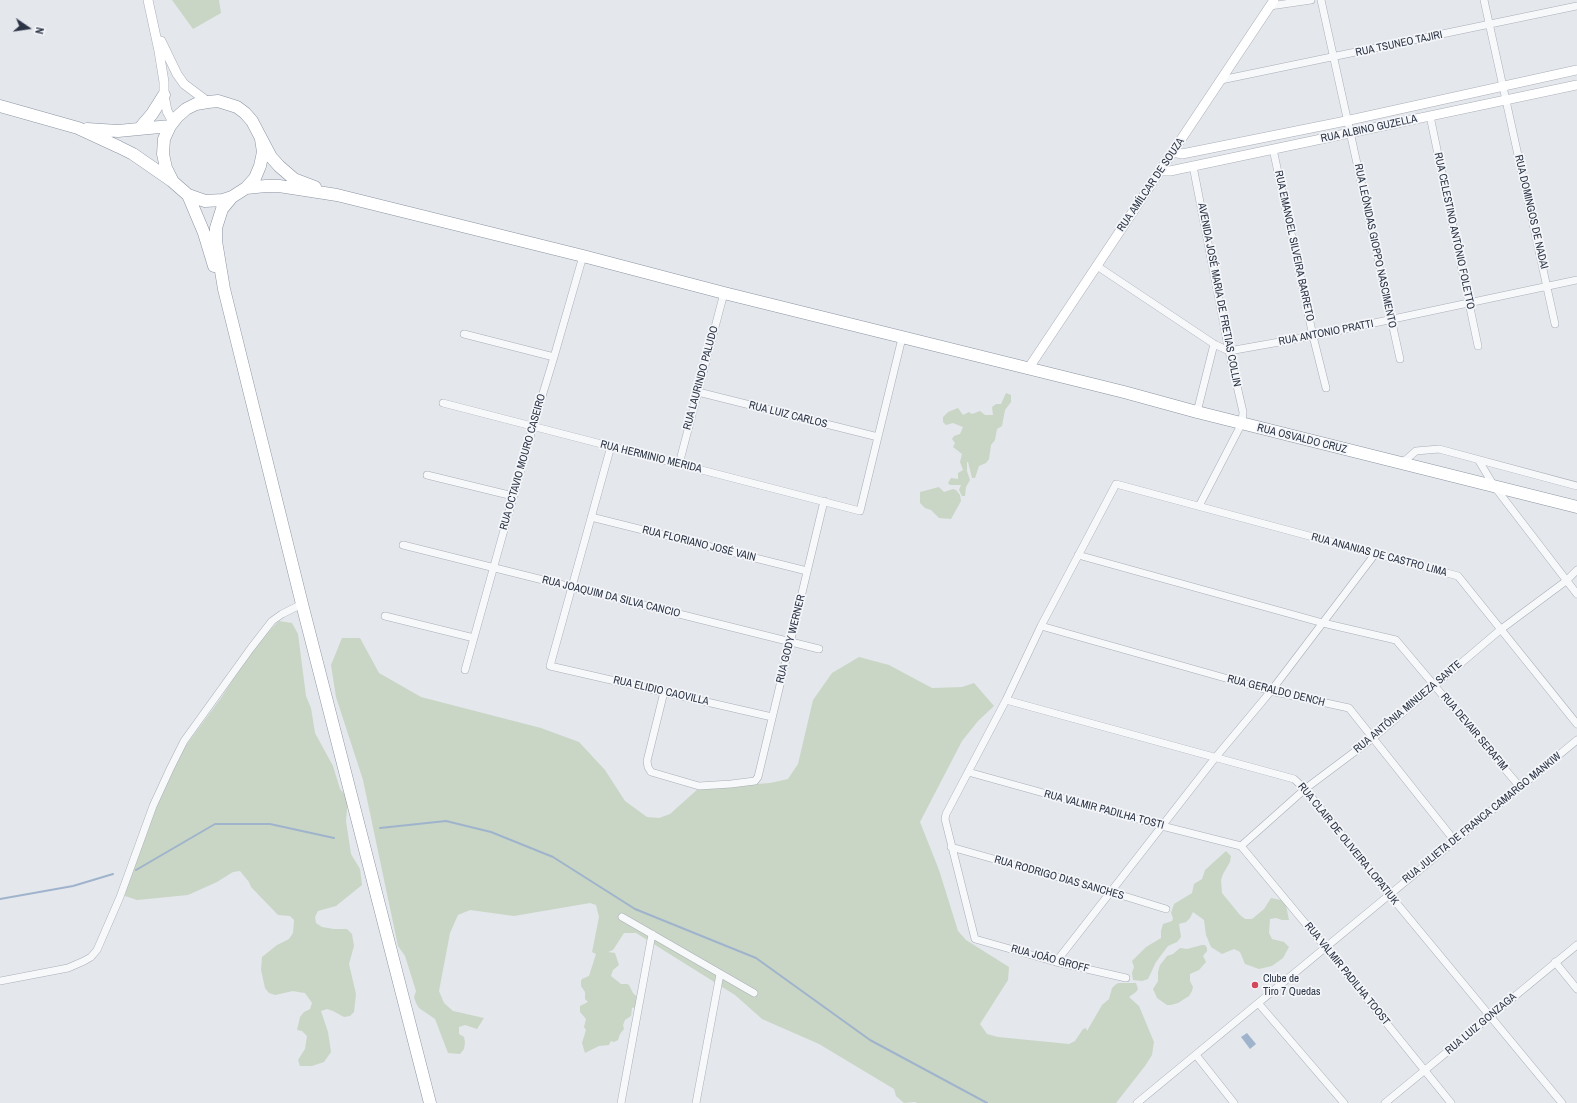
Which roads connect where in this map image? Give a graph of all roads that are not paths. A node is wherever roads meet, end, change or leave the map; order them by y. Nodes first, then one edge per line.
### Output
1 (148, 0) edge
2 (1311, 0) edge
3 (1321, 0) edge
4 (1484, 0) edge
5 (1272, 3) edge
6 (1577, 6) edge
7 (1490, 25) junction
8 (155, 27) junction
9 (1334, 57) junction
10 (1577, 70) edge
11 (1221, 80) junction
12 (1577, 85) edge
13 (1503, 87) junction
14 (164, 95) junction
15 (1506, 100) junction
16 (208, 102) junction
17 (0, 106) edge
18 (1430, 116) junction
19 (1347, 120) junction
20 (171, 124) junction
21 (78, 128) junction
22 (140, 128) junction
23 (1350, 133) junction
24 (261, 139) junction
25 (1273, 149) junction
26 (1173, 152) junction
27 (1193, 166) junction
28 (1160, 171) junction
29 (172, 181) junction
30 (246, 188) junction
31 (188, 195) junction
32 (337, 195) junction
33 (232, 198) junction
34 (583, 256) junction
35 (1098, 266) junction
36 (1577, 280) edge
37 (1548, 286) junction
38 (224, 289) junction
39 (724, 293) junction
40 (1468, 303) junction
41 (1391, 319) junction
42 (1555, 324) dead end
43 (464, 334) dead end
44 (1313, 336) junction
45 (902, 338) junction
46 (1214, 344) junction
47 (1478, 346) dead end
48 (1229, 351) junction
49 (554, 357) junction
50 (1400, 359) dead end
51 (1028, 369) junction
52 (1326, 388) dead end
53 (698, 392) junction
54 (443, 403) dead end
55 (1197, 412) junction
56 (1242, 423) junction
57 (533, 426) junction
58 (878, 437) junction
59 (611, 446) junction
60 (1479, 461) junction
61 (679, 464) junction
62 (1401, 464) junction
63 (427, 475) dead end
64 (1494, 486) junction
65 (1577, 486) edge
66 (514, 496) junction
67 (824, 501) junction
68 (1199, 506) junction
69 (1577, 507) edge
70 (591, 517) junction
71 (403, 545) dead end
72 (1375, 554) junction
73 (1078, 555) junction
74 (494, 568) junction
75 (1577, 570) edge
76 (807, 571) junction
77 (1566, 581) junction
78 (571, 587) junction
79 (1577, 594) edge
80 (302, 604) junction
81 (385, 616) dead end
82 (1323, 623) junction
83 (1041, 626) junction
84 (1500, 630) junction
85 (474, 638) junction
86 (790, 642) junction
87 (819, 649) dead end
88 (466, 670) dead end
89 (1434, 685) junction
90 (1271, 691) junction
91 (664, 692) junction
92 (1006, 700) junction
93 (772, 717) junction
94 (1577, 724) edge
95 (1373, 738) junction
96 (1577, 740) edge
97 (1215, 758) junction
98 (968, 772) junction
99 (1520, 787) junction
100 (1305, 789) junction
101 (1162, 826) junction
102 (1454, 840) junction
103 (1241, 846) junction
104 (951, 848) junction
105 (1111, 892) junction
106 (1389, 894) junction
107 (1166, 909) dead end
108 (622, 917) dead end
109 (652, 934) junction
110 (1577, 945) edge
111 (1325, 947) junction
112 (1056, 962) junction
113 (1555, 962) junction
114 (720, 974) junction
115 (1126, 978) dead end
116 (0, 981) edge
117 (1577, 989) edge
118 (754, 993) dead end
119 (1259, 1004) junction
120 (1491, 1017) junction
121 (1196, 1055) junction
122 (1425, 1071) junction
123 (430, 1103) edge
124 (621, 1103) edge
125 (696, 1103) edge
126 (1137, 1103) edge
127 (1234, 1103) edge
128 (1344, 1103) edge
129 (1385, 1103) edge
130 (1451, 1103) edge
131 (1562, 1103) edge

1 - 8 street
2 - 5 street
3 - 9 street, RUA LEÔNIDAS GIOPPO NASCIMENTO
4 - 7 street
5 - 11 street, RUA AMÍLCAR DE SOUZA
6 - 7 street, RUA TSUNEO TAJIRI
7 - 9 street, RUA TSUNEO TAJIRI
7 - 13 street
8 - 14 street
8 - 16 street
9 - 11 street, RUA TSUNEO TAJIRI
9 - 19 street, RUA LEÔNIDAS GIOPPO NASCIMENTO
10 - 13 street, RUA ALBINO GUZELLA
11 - 26 street, RUA AMÍLCAR DE SOUZA
12 - 15 street, RUA ALBINO GUZELLA
13 - 15 street, RUA DOMINGOS DE NADAI
13 - 19 street, RUA ALBINO GUZELLA
14 - 20 street
14 - 22 highway
15 - 18 street, RUA ALBINO GUZELLA
15 - 37 street, RUA DOMINGOS DE NADAI
16 - 20 highway
16 - 24 highway
17 - 21 highway
18 - 23 street, RUA ALBINO GUZELLA
18 - 40 street, RUA CELESTINO ANTÔNIO FOLETTO
19 - 23 street, RUA LEÔNIDAS GIOPPO NASCIMENTO
19 - 26 street, RUA ALBINO GUZELLA
20 - 22 highway
20 - 29 highway
21 - 22 highway
21 - 29 highway
23 - 25 street, RUA ALBINO GUZELLA
23 - 41 street, RUA LEÔNIDAS GIOPPO NASCIMENTO
24 - 30 highway
24 - 32 highway
25 - 27 street, RUA ALBINO GUZELLA
25 - 44 street, RUA EMANOEL SILVEIRA BARRETO
26 - 28 street, RUA AMÍLCAR DE SOUZA
27 - 28 street, RUA ALBINO GUZELLA
27 - 48 street, AVENIDA JOSÉ MARIA DE FRETIAS COLLIN
28 - 35 street, RUA AMÍLCAR DE SOUZA
29 - 31 highway
30 - 32 highway
30 - 33 highway
31 - 33 highway
31 - 38 highway
32 - 34 highway, RUA OSVALDO CRUZ
33 - 38 highway
34 - 39 highway, RUA OSVALDO CRUZ
34 - 49 street, RUA OCTAVIO MOURO CASEIRO
35 - 46 street
35 - 51 street, RUA AMÍLCAR DE SOUZA
36 - 37 street, RUA ANTONIO PRATTI
37 - 40 street, RUA ANTONIO PRATTI
37 - 42 street, RUA DOMINGOS DE NADAI
38 - 80 highway
39 - 45 highway, RUA OSVALDO CRUZ
39 - 53 street, RUA LAURINDO PALUDO
40 - 41 street, RUA ANTONIO PRATTI
40 - 47 street, RUA CELESTINO ANTÔNIO FOLETTO
41 - 44 street, RUA ANTONIO PRATTI
41 - 50 street, RUA LEÔNIDAS GIOPPO NASCIMENTO
43 - 49 street
44 - 48 street, RUA ANTONIO PRATTI
44 - 52 street, RUA EMANOEL SILVEIRA BARRETO
45 - 51 highway, RUA OSVALDO CRUZ
45 - 58 street
46 - 48 street
46 - 55 street
48 - 56 street, AVENIDA JOSÉ MARIA DE FRETIAS COLLIN
49 - 57 street, RUA OCTAVIO MOURO CASEIRO
51 - 55 highway, RUA OSVALDO CRUZ
53 - 58 street, RUA LUIZ CARLOS
53 - 61 street, RUA LAURINDO PALUDO
54 - 57 street, RUA HERMINIO MERIDA
55 - 56 highway, RUA OSVALDO CRUZ
56 - 62 highway, RUA OSVALDO CRUZ
56 - 68 street
57 - 59 street, RUA HERMINIO MERIDA
57 - 66 street, RUA OCTAVIO MOURO CASEIRO
58 - 67 street, RUA HERMINIO MERIDA
59 - 61 street, RUA HERMINIO MERIDA
59 - 70 street
60 - 62 street
60 - 64 street
60 - 65 street
61 - 67 street, RUA HERMINIO MERIDA
62 - 64 highway, RUA OSVALDO CRUZ
63 - 66 street
64 - 69 highway, RUA OSVALDO CRUZ
64 - 77 street
66 - 74 street, RUA OCTAVIO MOURO CASEIRO
67 - 76 street, RUA GODY WERNER
68 - 72 street, RUA ANANIAS DE CASTRO LIMA
68 - 73 street, RUA ANANIAS DE CASTRO LIMA
70 - 76 street, RUA FLORIANO JOSÉ VAIN
70 - 78 street
71 - 74 street, RUA JOAQUIM DA SILVA CANCIO
72 - 82 street
72 - 84 street, RUA ANANIAS DE CASTRO LIMA
73 - 82 street
73 - 83 street
74 - 78 street, RUA JOAQUIM DA SILVA CANCIO
74 - 85 street, RUA OCTAVIO MOURO CASEIRO
75 - 77 street, RUA ANTÔNIA MINUEZA SANTE
76 - 86 street, RUA GODY WERNER
77 - 79 street
77 - 84 street, RUA ANTÔNIA MINUEZA SANTE
78 - 86 street, RUA JOAQUIM DA SILVA CANCIO
78 - 91 street, RUA ELIDIO CAOVILLA
80 - 116 street
80 - 123 highway
81 - 85 street
82 - 89 street, RUA DEVAIR SERAFIM
82 - 90 street
83 - 90 street, RUA GERALDO DENCH
83 - 92 street
84 - 89 street, RUA ANTÔNIA MINUEZA SANTE
84 - 94 street, RUA ANANIAS DE CASTRO LIMA
85 - 88 street, RUA OCTAVIO MOURO CASEIRO
86 - 87 street, RUA JOAQUIM DA SILVA CANCIO
86 - 93 street, RUA GODY WERNER
89 - 95 street, RUA ANTÔNIA MINUEZA SANTE
89 - 99 street, RUA DEVAIR SERAFIM
90 - 95 street, RUA GERALDO DENCH
90 - 97 street
91 - 93 street, RUA ELIDIO CAOVILLA
91 - 93 street, RUA GODY WERNER
92 - 97 street, RUA CLAIR DE OLIVEIRA LOPATIUK
92 - 98 street
95 - 100 street, RUA ANTÔNIA MINUEZA SANTE
95 - 102 street, RUA GERALDO DENCH
96 - 99 street, RUA JULIETA DE FRANCA CAMARGO MANKIW
97 - 100 street, RUA CLAIR DE OLIVEIRA LOPATIUK
97 - 101 street
98 - 101 street, RUA VALMIR PADILHA TOSTI
98 - 104 street
99 - 102 street, RUA JULIETA DE FRANCA CAMARGO MANKIW
100 - 103 street, RUA ANTÔNIA MINUEZA SANTE
100 - 106 street, RUA CLAIR DE OLIVEIRA LOPATIUK
101 - 103 street, RUA VALMIR PADILHA TOSTI
101 - 105 street
102 - 106 street, RUA JULIETA DE FRANCA CAMARGO MANKIW
103 - 111 street, RUA VALMIR PADILHA TOOST
104 - 105 street, RUA RODRIGO DIAS SANCHES
104 - 112 street, RUA JOÃO GROFF
105 - 107 street, RUA RODRIGO DIAS SANCHES
105 - 112 street
106 - 111 street, RUA JULIETA DE FRANCA CAMARGO MANKIW
106 - 120 street, RUA CLAIR DE OLIVEIRA LOPATIUK
108 - 109 street
109 - 114 street
109 - 124 street
110 - 113 street, RUA LUIZ GONZAGA
111 - 119 street, RUA JULIETA DE FRANCA CAMARGO MANKIW
111 - 122 street, RUA VALMIR PADILHA TOOST
112 - 115 street, RUA JOÃO GROFF
113 - 117 street
113 - 120 street, RUA LUIZ GONZAGA
114 - 118 street
114 - 125 street
119 - 121 street, RUA JULIETA DE FRANCA CAMARGO MANKIW
119 - 128 street
120 - 122 street, RUA LUIZ GONZAGA
120 - 131 street, RUA CLAIR DE OLIVEIRA LOPATIUK
121 - 126 street, RUA JULIETA DE FRANCA CAMARGO MANKIW
121 - 127 street
122 - 129 street, RUA LUIZ GONZAGA
122 - 130 street, RUA VALMIR PADILHA TOOST

